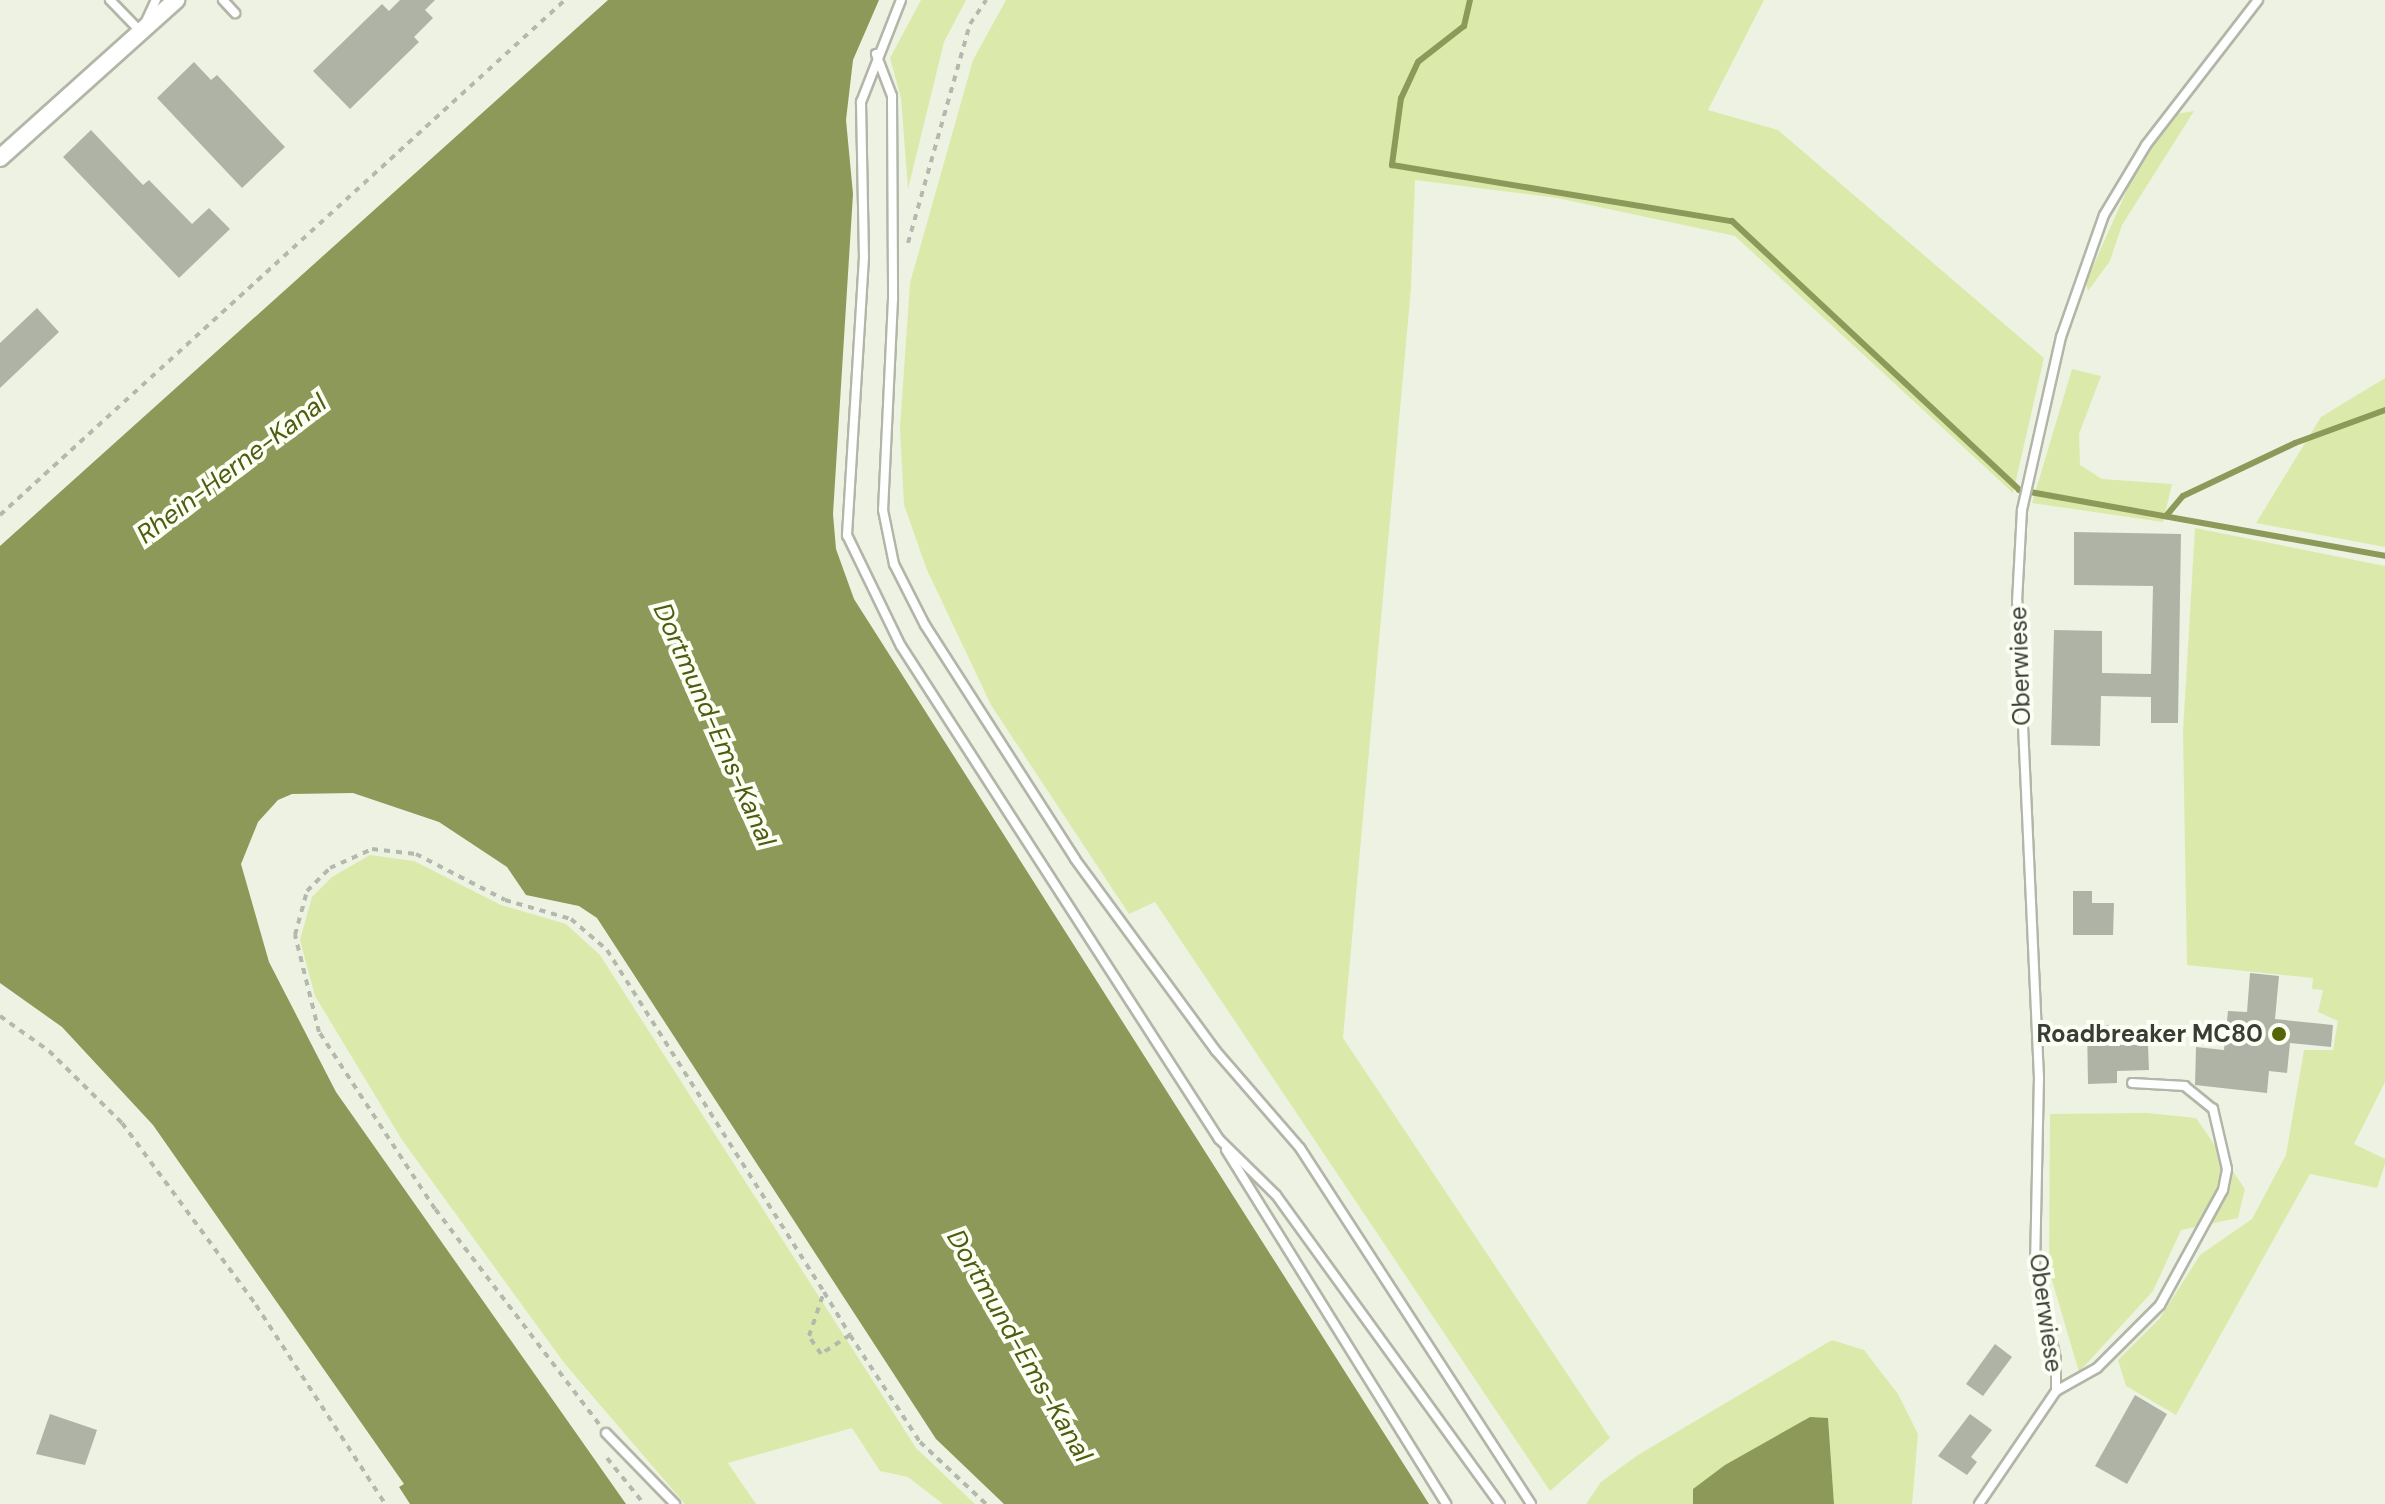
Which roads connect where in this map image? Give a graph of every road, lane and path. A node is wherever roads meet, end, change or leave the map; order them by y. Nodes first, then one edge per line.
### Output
1 (110, 0) edge
2 (156, 0) edge
3 (176, 0) edge
4 (223, 0) edge
5 (565, 0) edge
6 (901, 0) edge
7 (986, 0) edge
8 (2258, 0) edge
9 (235, 13) dead end
10 (141, 32) junction
11 (876, 54) junction
12 (0, 158) edge
13 (906, 253) dead end
14 (0, 515) edge
15 (0, 1016) edge
16 (2132, 1083) dead end
17 (1219, 1139) junction
18 (824, 1292) junction
19 (850, 1335) junction
20 (2056, 1391) junction
21 (606, 1433) joint
22 (385, 1504) edge
23 (675, 1504) edge
24 (986, 1504) edge
25 (1446, 1504) edge
26 (1500, 1504) edge
27 (1531, 1504) edge
28 (1979, 1504) edge

1 - 10 lane
2 - 10 lane
3 - 10 street
4 - 9 lane
5 - 14 path
6 - 11 lane
7 - 13 path
8 - 20 lane, Oberwiese
10 - 12 street
11 - 17 lane
11 - 27 lane
15 - 22 path
16 - 20 lane, Oberwiese
17 - 25 lane
17 - 26 lane
18 - 19 path
18 - 19 path
18 - 21 path
19 - 24 path
20 - 28 lane, Oberwiese
21 - 23 lane

